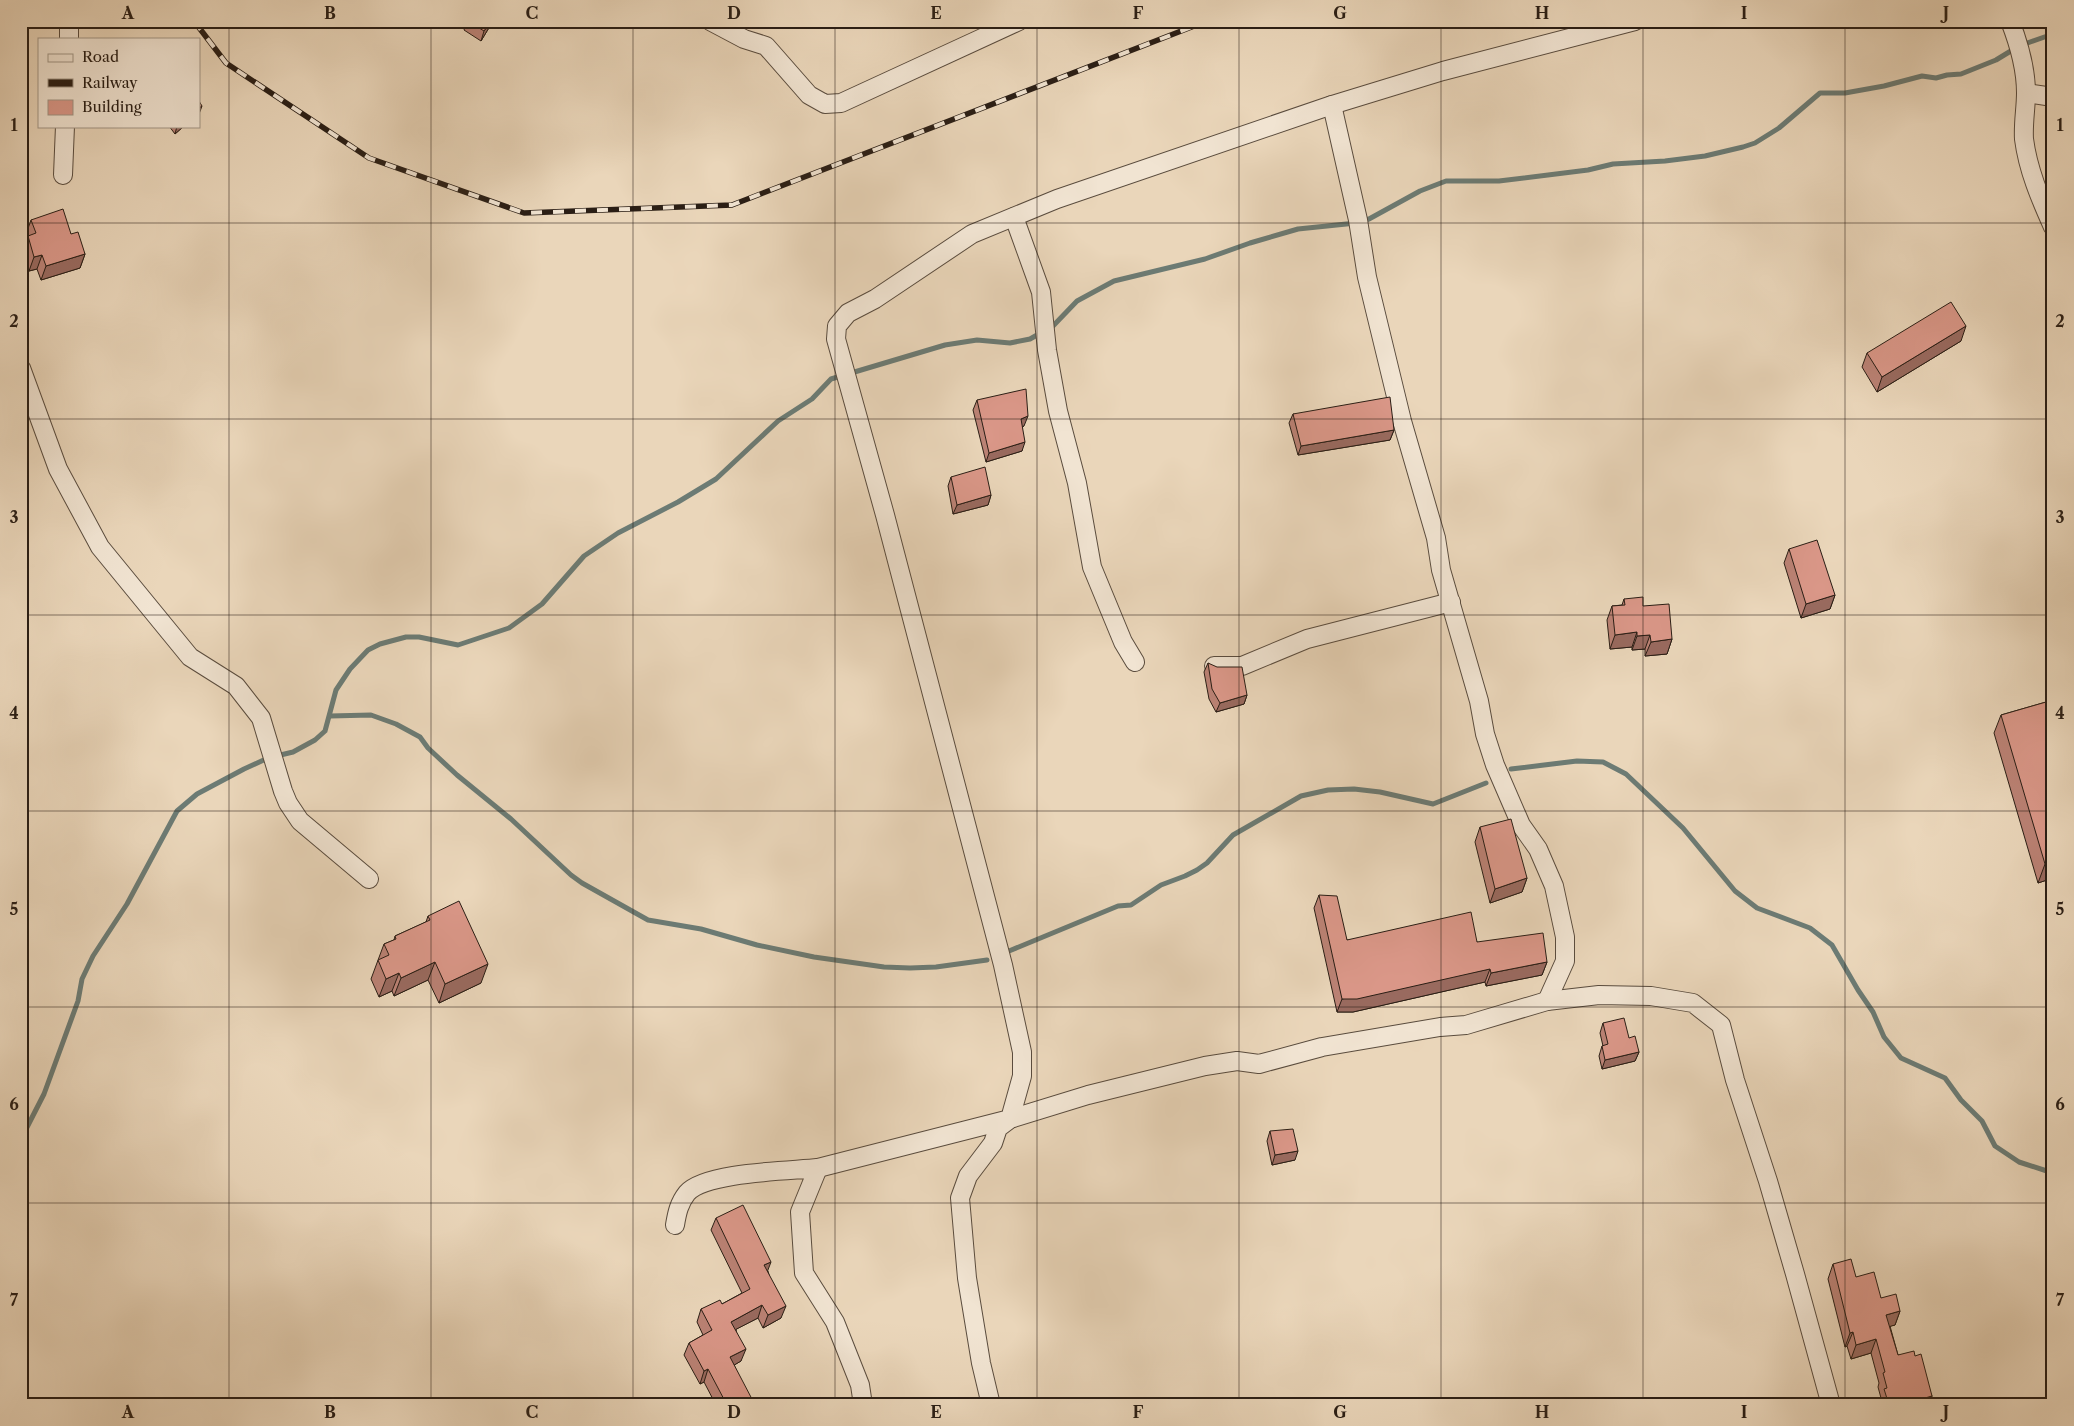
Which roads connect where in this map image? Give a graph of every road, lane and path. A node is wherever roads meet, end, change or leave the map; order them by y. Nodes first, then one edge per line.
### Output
1 (69, 21) edge
2 (710, 21) edge
3 (1019, 21) edge
4 (1635, 21) edge
5 (2010, 21) edge
6 (68, 38) edge
7 (2026, 92) junction
8 (2053, 97) edge
9 (1332, 105) junction
10 (65, 128) edge
11 (63, 175) dead end
12 (1014, 217) junction
13 (2053, 227) edge
14 (21, 368) edge
15 (1451, 602) junction
16 (1135, 662) dead end
17 (1214, 666) edge
18 (369, 880) dead end
19 (1547, 1001) junction
20 (1010, 1119) junction
21 (818, 1168) junction
22 (675, 1225) dead end
23 (863, 1405) edge
24 (991, 1405) edge
25 (1831, 1405) edge

1 - 6 street
2 - 3 street
4 - 9 street
5 - 7 street
7 - 8 street
7 - 13 street
9 - 12 street
9 - 15 street
10 - 11 street
12 - 16 street
12 - 20 street
14 - 18 street
15 - 17 street
15 - 19 street
19 - 20 street
19 - 25 street
20 - 21 street
20 - 24 street
21 - 22 street
21 - 23 street

